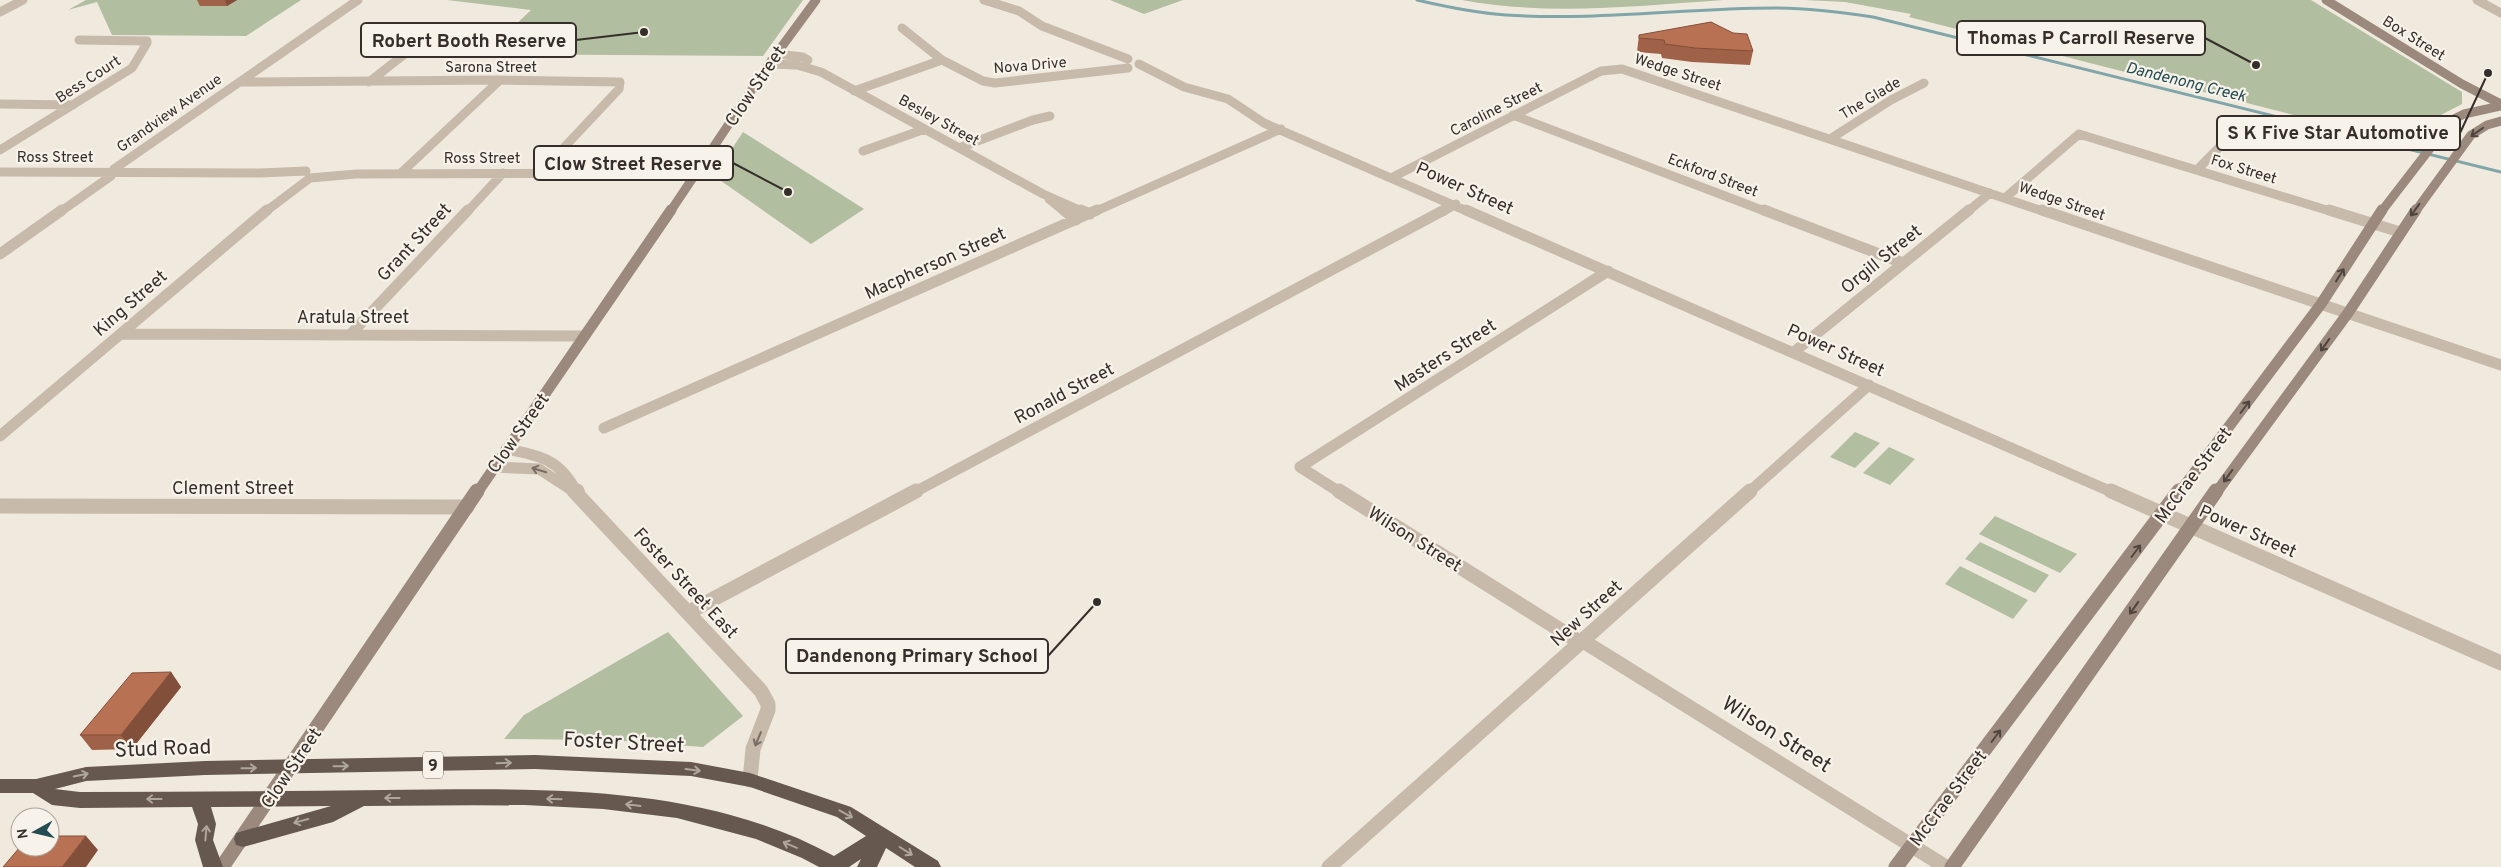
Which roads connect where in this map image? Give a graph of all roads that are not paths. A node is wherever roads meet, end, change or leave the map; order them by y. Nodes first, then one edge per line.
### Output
1 (23, 0) edge
2 (358, 0) edge
3 (816, 0) edge
4 (984, 0) edge
5 (2326, 0) edge
6 (2477, 0) edge
7 (0, 12) edge
8 (2501, 13) edge
9 (902, 28) dead end
10 (79, 40) dead end
11 (420, 42) dead end
12 (1109, 52) junction
13 (776, 54) junction
14 (942, 60) junction
15 (769, 64) junction
16 (1119, 64) junction
17 (1128, 65) junction
18 (1613, 68) joint
19 (821, 72) junction
20 (1097, 72) junction
21 (1156, 73) junction
22 (500, 80) junction
23 (241, 82) junction
24 (369, 82) junction
25 (1924, 83) dead end
26 (2462, 84) junction
27 (854, 90) junction
28 (0, 104) edge
29 (73, 105) junction
30 (2501, 105) edge
31 (2464, 114) junction
32 (1513, 115) junction
33 (1050, 116) dead end
34 (2501, 120) edge
35 (2238, 128) dead end
36 (926, 129) junction
37 (1281, 129) junction
38 (1830, 139) junction
39 (960, 148) junction
40 (0, 150) edge
41 (863, 152) dead end
42 (319, 170) joint
43 (2197, 170) junction
44 (0, 172) edge
45 (112, 173) junction
46 (401, 173) junction
47 (503, 173) junction
48 (540, 173) junction
49 (698, 173) junction
50 (260, 174) junction
51 (356, 174) junction
52 (309, 176) junction
53 (297, 177) junction
54 (1393, 177) junction
55 (1990, 193) junction
56 (1043, 194) junction
57 (283, 197) junction
58 (2006, 198) junction
59 (1456, 204) junction
60 (1090, 214) junction
61 (1076, 220) junction
62 (2372, 223) junction
63 (2400, 232) junction
64 (0, 254) edge
65 (1903, 263) junction
66 (1608, 271) junction
67 (2321, 304) junction
68 (2348, 313) junction
69 (121, 334) junction
70 (350, 335) junction
71 (584, 336) junction
72 (1794, 352) junction
73 (2501, 365) edge
74 (1869, 385) junction
75 (604, 428) dead end
76 (0, 436) edge
77 (506, 449) junction
78 (494, 467) junction
79 (1300, 468) joint
80 (578, 494) junction
81 (0, 506) edge
82 (467, 507) junction
83 (2164, 515) junction
84 (2191, 526) junction
85 (689, 612) junction
86 (1582, 642) junction
87 (2501, 663) edge
88 (292, 767) junction
89 (750, 780) junction
90 (0, 786) edge
91 (36, 786) junction
92 (363, 798) junction
93 (203, 799) junction
94 (270, 800) junction
95 (882, 836) junction
96 (243, 839) junction
97 (1913, 844) junction
98 (835, 866) edge
99 (213, 867) edge
100 (222, 867) edge
101 (867, 867) edge
102 (931, 867) edge
103 (1329, 867) edge
104 (1896, 867) edge
105 (1946, 867) edge
106 (1952, 867) edge

1 - 7 street
2 - 23 street, Grandview Avenue
3 - 13 main road, Clow Street
4 - 12 street, Power Street
5 - 26 main road, Box Street
6 - 8 street
9 - 14 street, Nova Drive
10 - 29 street, Bess Court
11 - 24 street
12 - 16 street, Power Street
12 - 17 street, Power Street
13 - 15 main road, Clow Street
13 - 19 street, Besley Street
14 - 20 street, Nova Drive
14 - 27 street
15 - 19 street, Besley Street
15 - 49 main road, Clow Street
16 - 17 street
16 - 20 street, Nova Drive
17 - 20 street, Nova Drive
17 - 21 street, Power Street
17 - 21 street, Power Street
18 - 32 street, Caroline Street
18 - 38 street, Wedge Street
19 - 27 street, Besley Street
21 - 37 street, Power Street
22 - 24 street, Sarona Street
22 - 46 street
22 - 48 street, Sarona Street
23 - 24 street, Sarona Street
23 - 45 street, Grandview Avenue
25 - 38 street, The Glade
26 - 30 main road, Box Street
26 - 31 main road, Box Street
27 - 36 street, Besley Street
28 - 29 street
29 - 40 street, Bess Court
30 - 31 main road, McCrae Street
31 - 62 main road, McCrae Street
32 - 54 street, Caroline Street
32 - 65 street, Eckford Street
33 - 39 street
34 -> 63 main road, McCrae Street
35 - 43 street
36 - 39 street, Besley Street
36 - 41 street
37 - 54 street, Power Street
37 - 60 street, Macpherson Street
38 - 55 street, Wedge Street
39 - 56 street, Besley Street
42 - 51 street, Ross Street
42 - 52 street, King Street
43 - 58 street, Fox Street
43 - 62 street, Fox Street
44 - 45 street, Ross Street
45 - 50 street, Ross Street
45 - 64 street, Grandview Avenue
46 - 47 street, Ross Street
46 - 51 street, Ross Street
47 - 48 street, Ross Street
47 - 70 street, Grant Street
48 - 49 street, Ross Street
49 - 71 main road, Clow Street
50 - 52 street, Ross Street
50 - 53 street, Ross Street
51 - 52 street, Ross Street
52 - 53 street, Ross Street
52 - 57 street, King Street
53 - 57 street, King Street
54 - 59 street, Power Street
55 - 58 street, Wedge Street
55 - 65 street, Orgill Street
56 - 60 street, Besley Street
56 - 61 street, Besley Street
57 - 69 street, King Street
58 - 67 street, Wedge Street
59 - 66 street, Power Street
59 - 85 street, Ronald Street
60 - 61 street, Macpherson Street
61 - 75 street, Macpherson Street
62 - 63 street, Fox Street
67 -> 62 main road, McCrae Street
63 - 68 main road, McCrae Street
65 - 72 street, Orgill Street
66 - 72 street, Power Street
66 - 79 street, Masters Street
67 - 68 street, Wedge Street
83 -> 67 main road, McCrae Street
68 - 73 street, Wedge Street
68 -> 84 main road, McCrae Street
69 - 70 street, Aratula Street
69 - 76 street, King Street
70 - 71 street, Aratula Street
71 - 77 main road, Clow Street
72 - 74 street, Power Street
74 - 83 street, Power Street
74 - 86 street, New Street
77 - 78 main road, Clow Street
77 - 80 street, Foster Street East
80 -> 78 street, Foster Street East
78 - 82 main road, Clow Street
79 - 86 street, Wilson Street
80 - 85 street, Foster Street East
81 - 82 street, Clement Street
82 - 88 main road, Clow Street
83 - 84 street, Power Street
97 -> 83 main road, McCrae Street
84 - 87 street, Power Street
84 -> 106 main road, McCrae Street
85 -> 89 street, Foster Street East
86 - 97 street, Wilson Street
86 - 103 street, New Street
88 -> 89 highway, Foster Street / 9
91 -> 88 highway, Stud Road / 9
88 - 94 main road, Clow Street
89 -> 95 highway, Foster Street / 9
90 - 91 highway, Stud Road / 9
93 -> 91 highway, Stud Road / 9
92 - 94 highway, 9
92 -> 96 highway
98 -> 92 highway, 9
93 - 94 highway, Stud Road / 9
99 -> 93 highway
94 - 96 main road, Clow Street
95 - 98 highway
95 - 101 highway
95 -> 102 highway, Foster Street / 9
96 - 100 main road, Clow Street
97 - 104 main road, McCrae Street
97 - 105 street, Wilson Street

